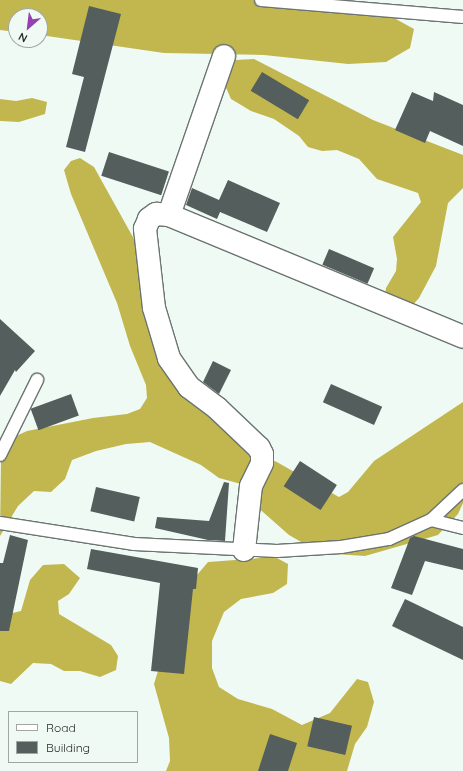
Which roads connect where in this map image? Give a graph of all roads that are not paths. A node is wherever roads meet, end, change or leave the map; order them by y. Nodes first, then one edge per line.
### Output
1 (261, 0) edge
2 (463, 17) edge
3 (224, 56) dead end
4 (169, 214) junction
5 (463, 337) edge
6 (37, 380) dead end
7 (0, 455) edge
8 (463, 490) edge
9 (431, 520) junction
10 (0, 523) edge
11 (463, 528) edge
12 (244, 550) junction

1 - 2 lane
3 - 4 street
4 - 5 street
4 - 12 street
6 - 7 lane
8 - 9 lane
9 - 11 lane
9 - 12 lane
10 - 12 lane

